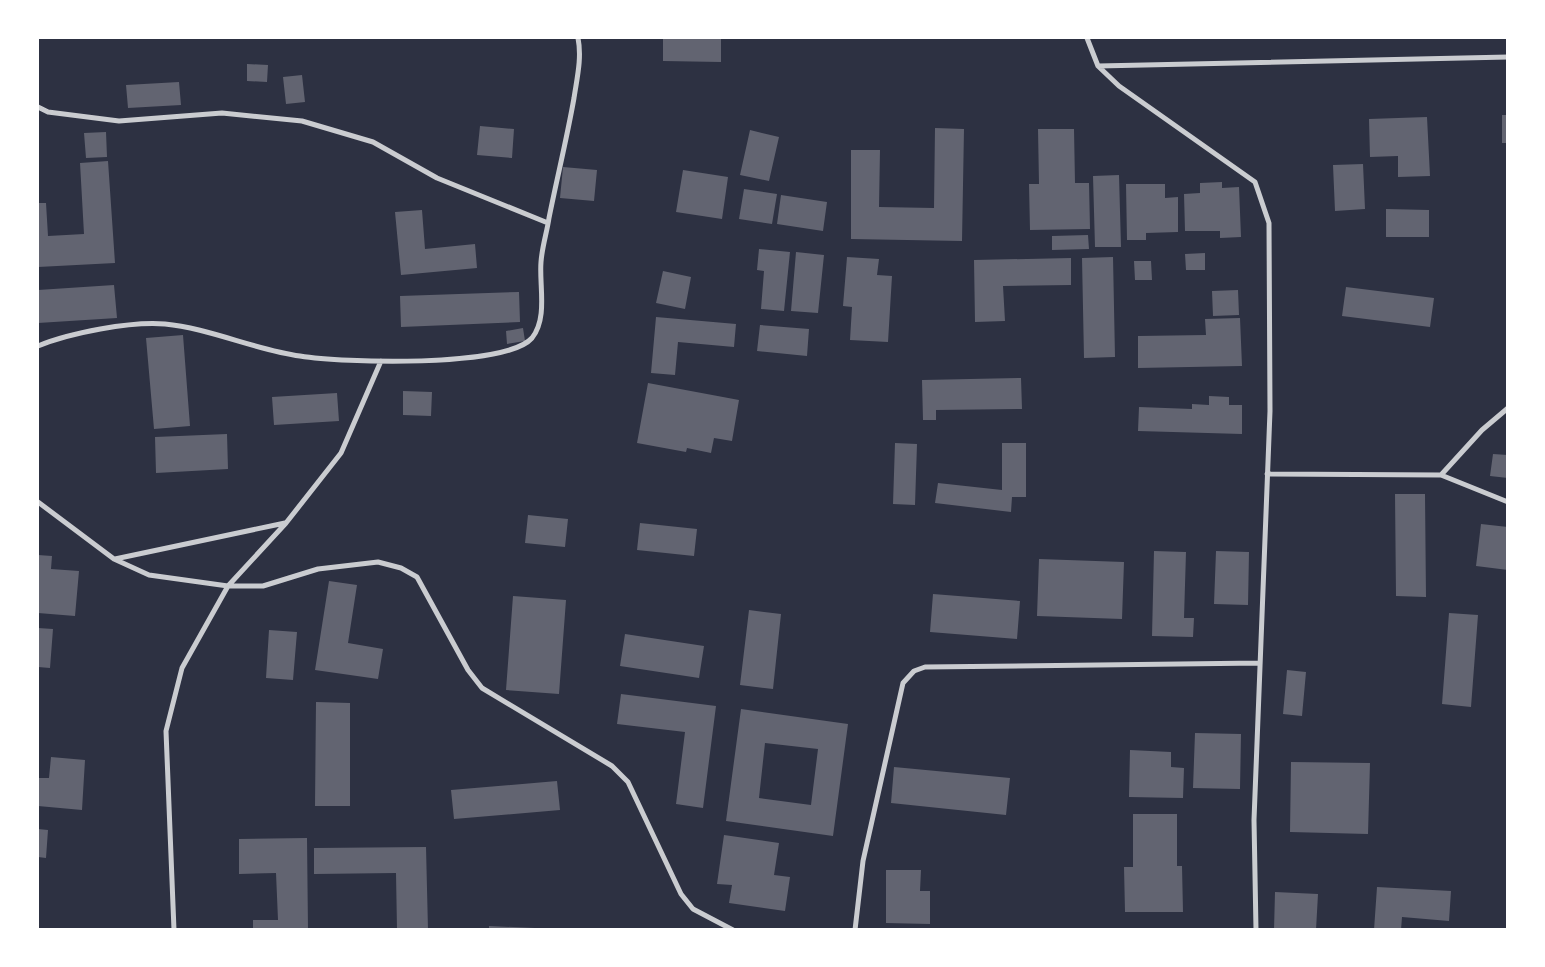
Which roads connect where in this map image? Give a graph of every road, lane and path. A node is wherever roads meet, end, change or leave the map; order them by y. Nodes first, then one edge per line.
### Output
1 (578, 38) edge
2 (1087, 38) edge
3 (1508, 57) edge
4 (1098, 66) junction
5 (38, 107) edge
6 (548, 223) junction
7 (38, 346) edge
8 (381, 361) junction
9 (1508, 408) edge
10 (1268, 474) junction
11 (1441, 475) junction
12 (38, 502) edge
13 (1508, 502) edge
14 (286, 523) junction
15 (114, 559) junction
16 (228, 586) junction
17 (1260, 663) junction
18 (174, 930) edge
19 (733, 930) edge
20 (855, 930) edge
21 (1256, 930) edge

1 - 6 street
2 - 4 street
3 - 4 street
4 - 10 street
5 - 6 street
6 - 8 street
7 - 8 street
8 - 14 street
9 - 11 street
10 - 11 street
10 - 17 street
11 - 13 street
12 - 15 street
14 - 15 street
14 - 16 street
15 - 16 street
16 - 18 street
16 - 19 street
17 - 20 street
17 - 21 street

